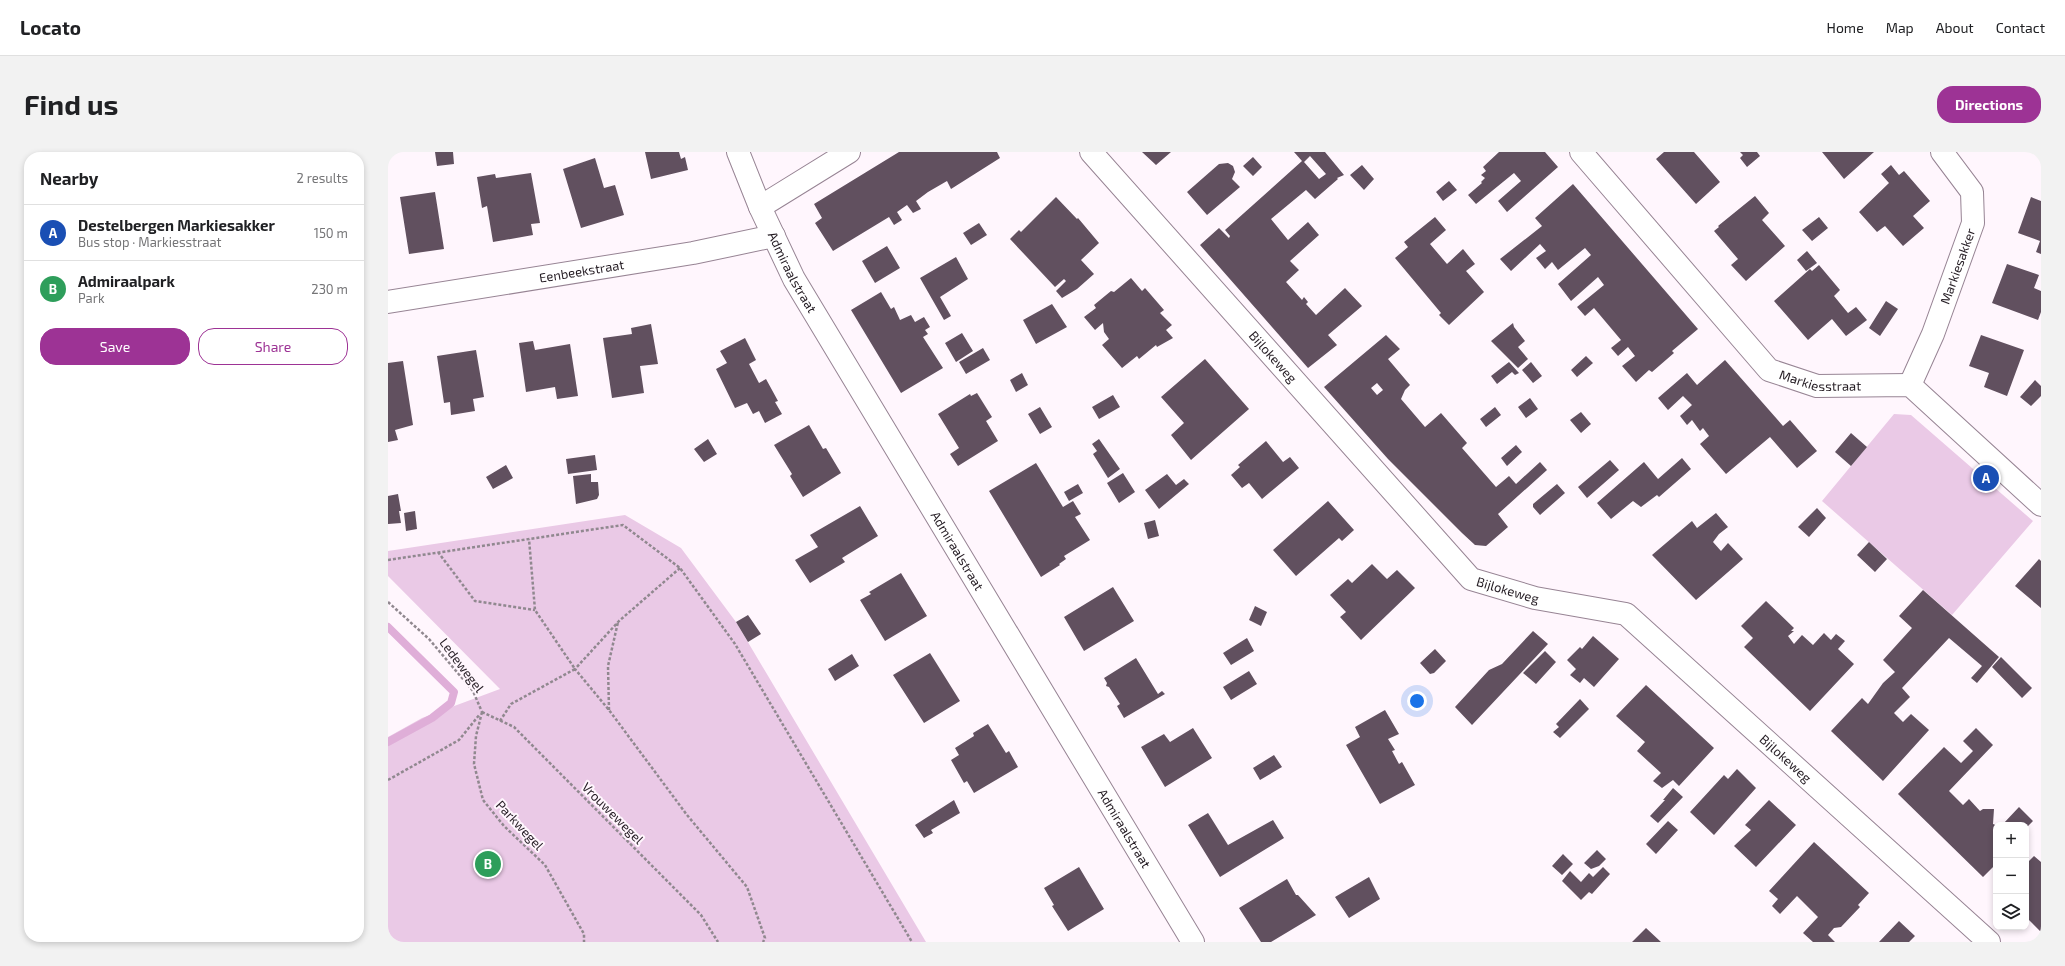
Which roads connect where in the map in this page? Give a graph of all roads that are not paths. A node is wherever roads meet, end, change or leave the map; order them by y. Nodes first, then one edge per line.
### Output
1 (738, 152) edge
2 (849, 152) edge
3 (1091, 152) edge
4 (1581, 152) edge
5 (1942, 152) edge
6 (760, 207) junction
7 (774, 236) junction
8 (388, 302) edge
9 (1910, 385) junction
10 (2041, 505) edge
11 (1193, 942) edge
12 (1989, 942) edge

1 - 6 street, Admiraalstraat
2 - 6 street
3 - 12 street, Bijlokeweg
4 - 9 street, Markiesstraat
5 - 9 street, Markiesakker
6 - 7 street, Admiraalstraat
7 - 8 street, Eenbeekstraat
7 - 11 street, Admiraalstraat
9 - 10 street

